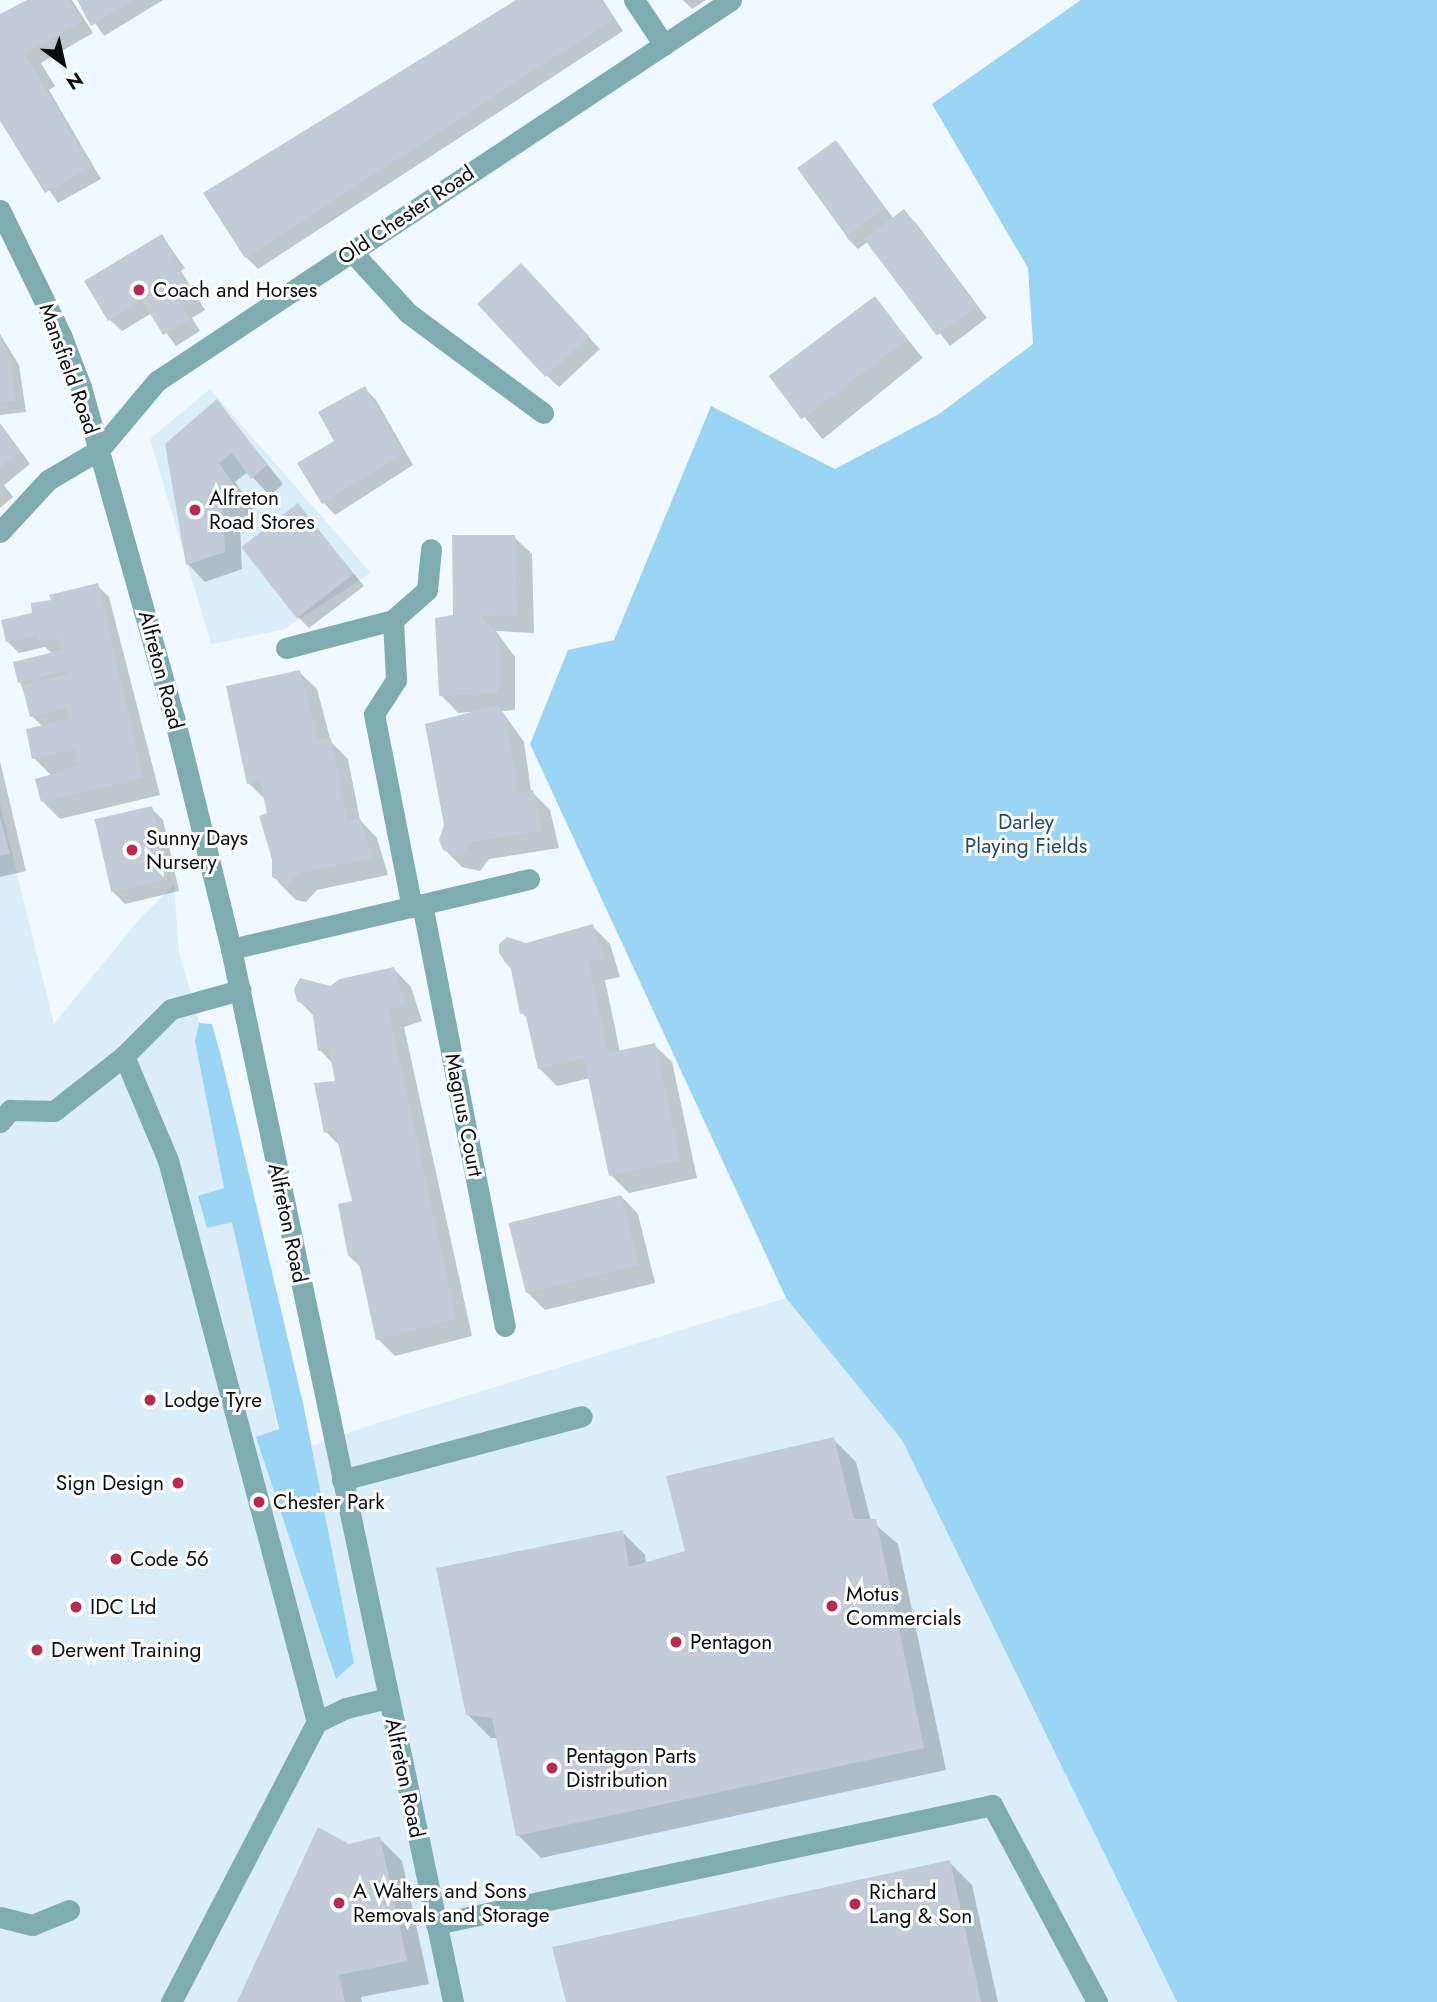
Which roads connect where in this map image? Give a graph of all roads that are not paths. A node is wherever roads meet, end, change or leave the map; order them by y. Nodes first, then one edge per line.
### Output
1 (635, 0) edge
2 (731, 0) edge
3 (664, 45) junction
4 (0, 210) edge
5 (352, 251) junction
6 (542, 413) dead end
7 (99, 450) junction
8 (0, 531) edge
9 (431, 549) dead end
10 (393, 620) junction
11 (286, 648) dead end
12 (529, 879) dead end
13 (417, 905) junction
14 (231, 949) junction
15 (240, 990) junction
16 (124, 1056) junction
17 (0, 1122) edge
18 (505, 1326) dead end
19 (582, 1416) dead end
20 (342, 1480) junction
21 (388, 1698) junction
22 (317, 1722) junction
23 (69, 1910) dead end
24 (0, 1917) edge
25 (436, 1924) junction
26 (171, 2002) edge
27 (453, 2002) edge
28 (1097, 2002) edge

1 - 3 street
2 - 3 street, Old Chester Road
3 - 5 street, Old Chester Road
4 - 7 street, Mansfield Road
5 - 6 street
5 - 7 street, Old Chester Road
7 - 8 street, Mansfield Road
7 - 14 street, Alfreton Road
9 - 10 street
10 - 11 street
10 - 13 street, Magnus Court
12 - 13 street
13 - 14 street
13 - 18 street, Magnus Court
14 - 15 street, Alfreton Road
15 - 16 street
15 - 20 street, Alfreton Road
16 - 17 street
16 - 22 street
19 - 20 street
20 - 21 street, Alfreton Road
21 - 22 street
21 - 25 street, Alfreton Road
22 - 26 street
23 - 24 street
25 - 27 street, Alfreton Road
25 - 28 street

